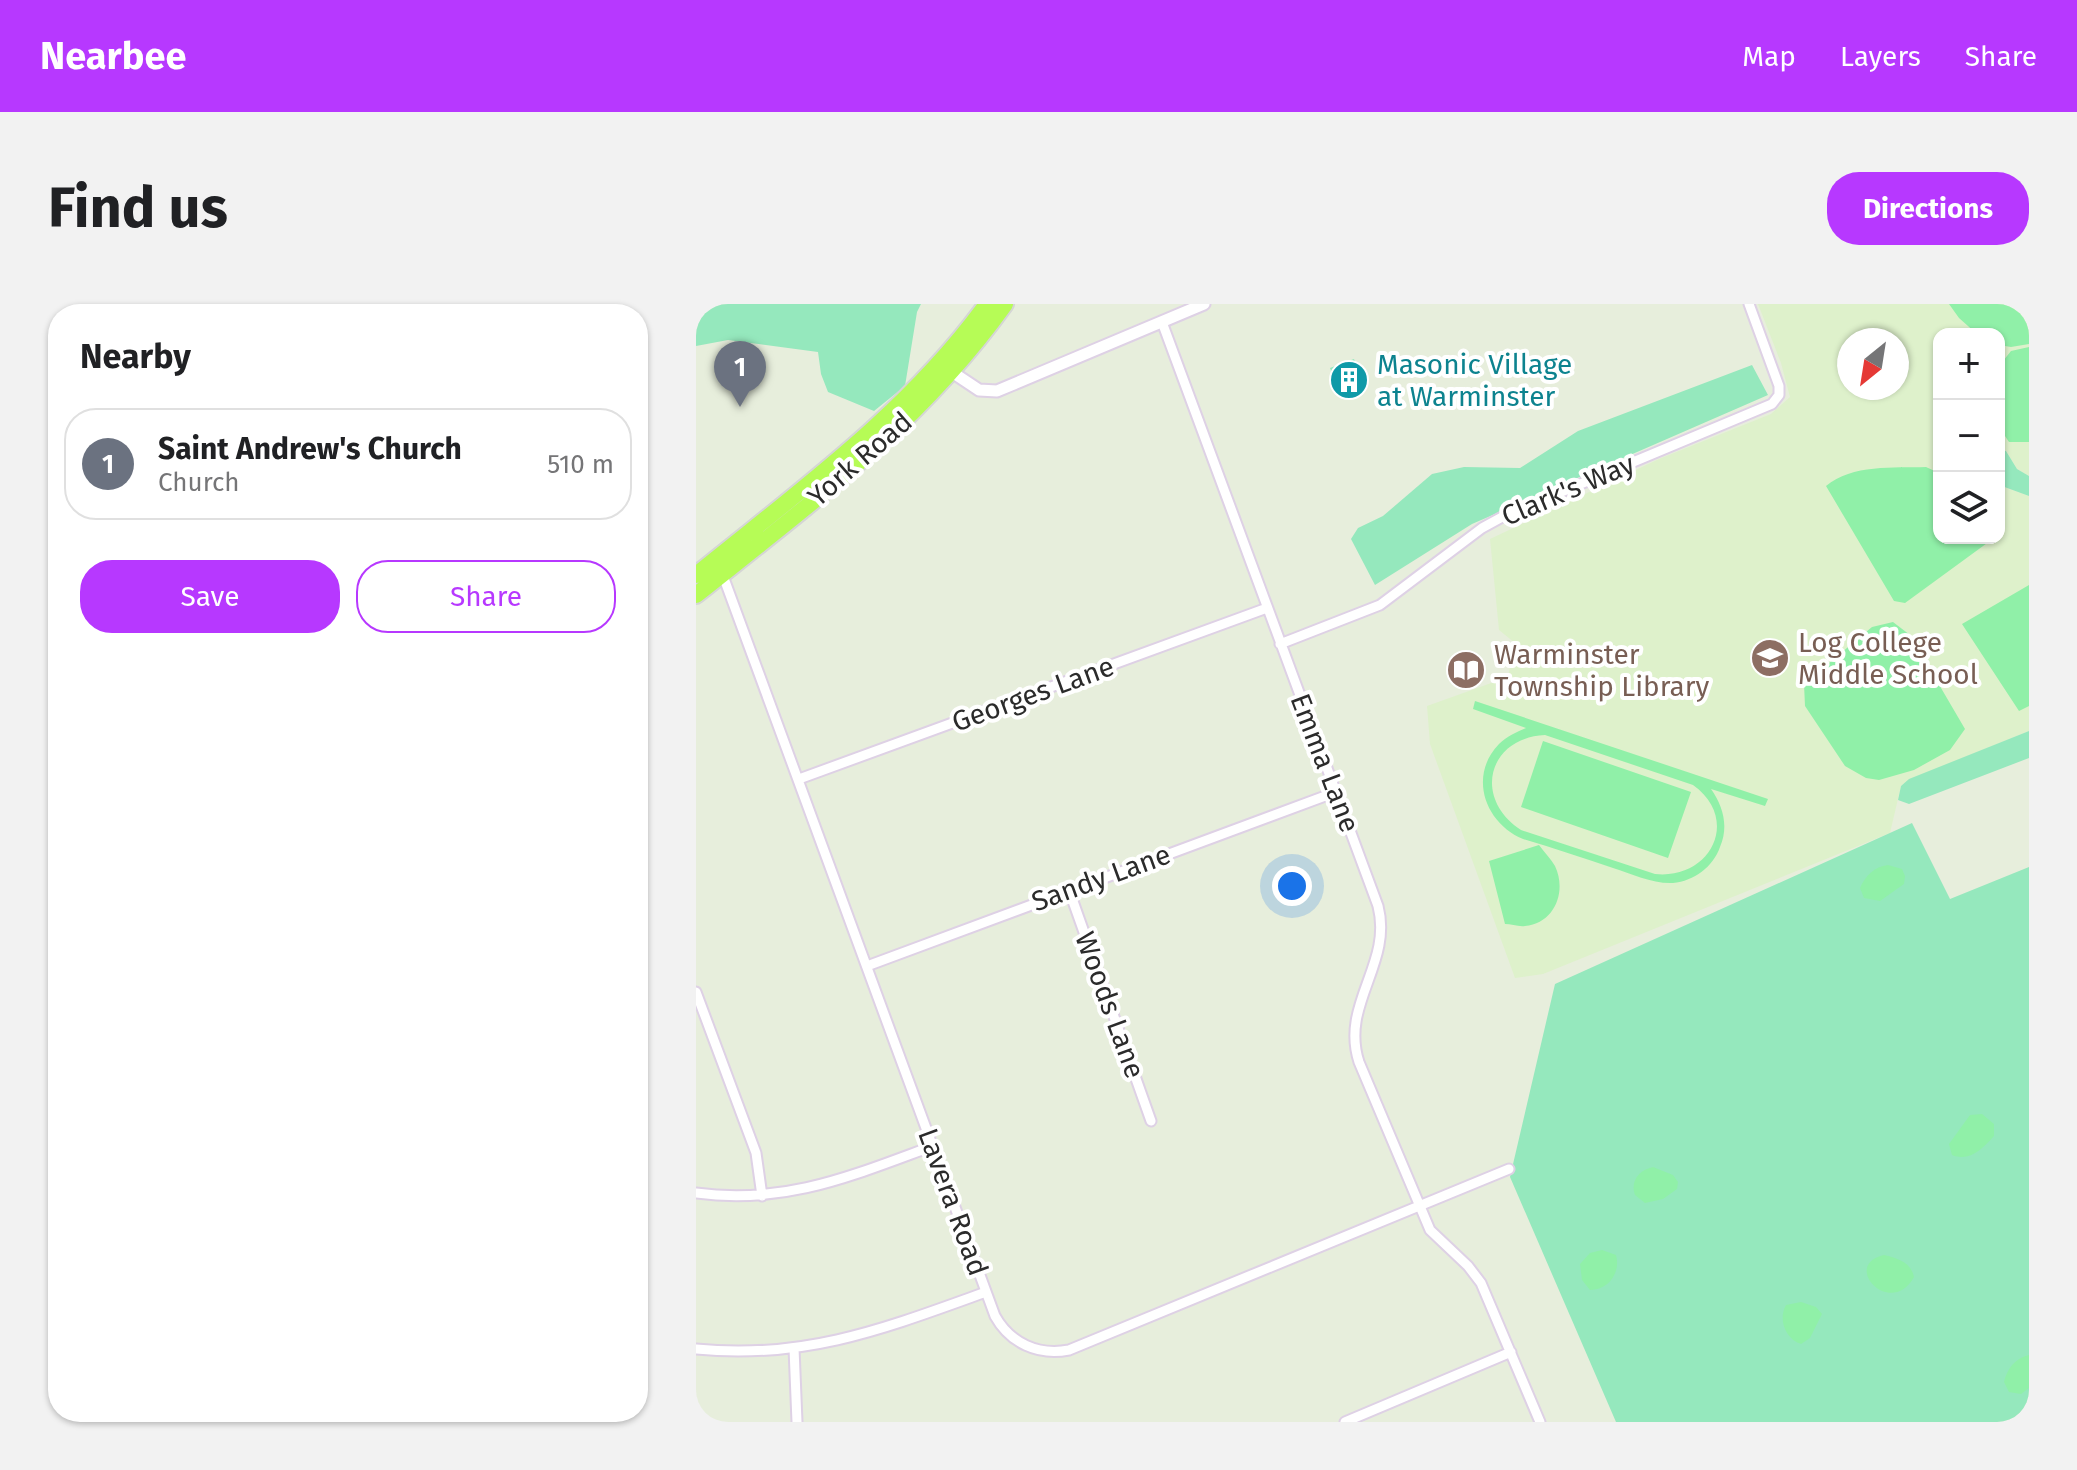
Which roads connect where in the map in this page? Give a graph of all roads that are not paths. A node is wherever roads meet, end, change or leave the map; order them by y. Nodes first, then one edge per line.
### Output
1 (987, 304) edge
2 (1005, 304) edge
3 (1204, 304) edge
4 (1749, 304) edge
5 (1162, 322) junction
6 (945, 368) junction
7 (719, 567) junction
8 (696, 575) edge
9 (696, 595) edge
10 (1267, 608) junction
11 (1280, 644) junction
12 (799, 779) junction
13 (1336, 792) junction
14 (1069, 890) junction
15 (867, 966) junction
16 (696, 992) edge
17 (1151, 1121) dead end
18 (933, 1146) junction
19 (1509, 1169) dead end
20 (696, 1193) edge
21 (762, 1196) junction
22 (1419, 1206) junction
23 (986, 1292) junction
24 (794, 1348) junction
25 (696, 1349) edge
26 (1511, 1352) junction
27 (797, 1422) edge
28 (1345, 1422) edge
29 (1540, 1422) edge

1 - 6 highway, York Road
2 - 6 highway, York Road
3 - 5 street
4 - 11 street, Clark's Way
5 - 6 street
5 - 10 street, Emma Lane
6 - 7 highway, York Road
7 - 8 highway, York Road
7 - 9 highway, York Road
7 - 12 street, Lavera Road
10 - 11 street, Emma Lane
10 - 12 street, Georges Lane
11 - 13 street, Emma Lane
12 - 15 street, Lavera Road
13 - 14 street, Sandy Lane
13 - 22 street, Emma Lane
14 - 15 street, Sandy Lane
14 - 17 street, Woods Lane
15 - 18 street, Lavera Road
16 - 21 street
18 - 21 street
18 - 23 street, Lavera Road
19 - 22 street, Lavera Road
20 - 21 street
22 - 23 street, Lavera Road
22 - 26 street, Emma Lane
23 - 24 street
24 - 25 street
24 - 27 street
26 - 28 street
26 - 29 street, Emma Lane

